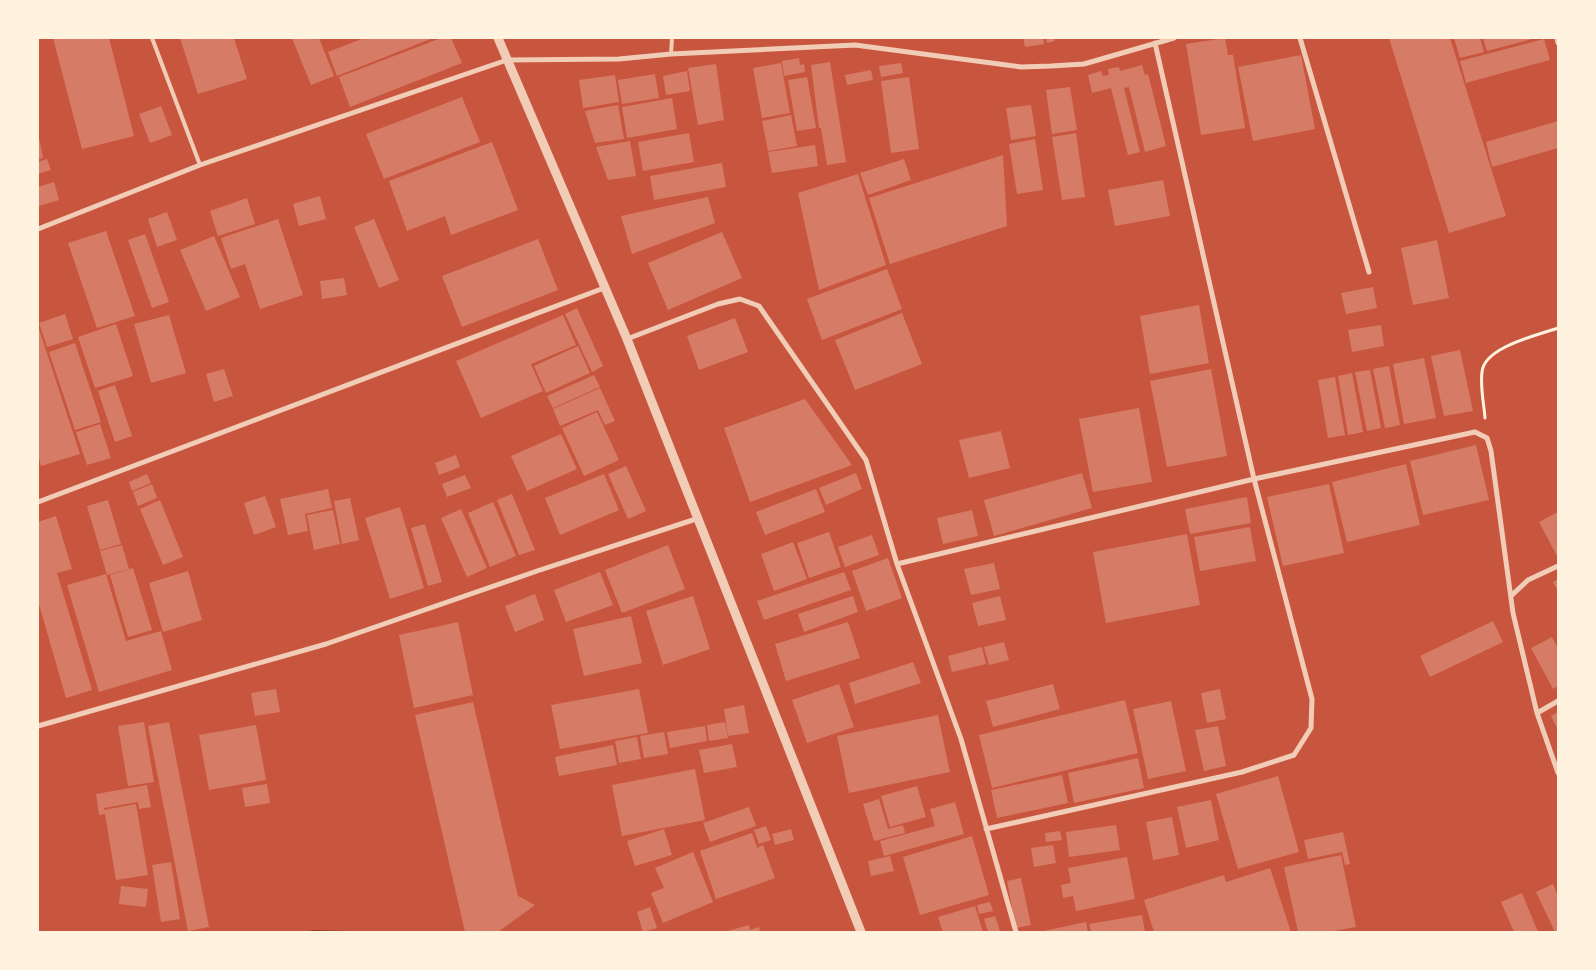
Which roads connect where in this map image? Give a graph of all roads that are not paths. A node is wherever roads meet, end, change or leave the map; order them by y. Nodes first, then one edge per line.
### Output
1 (152, 38) edge
2 (498, 38) edge
3 (672, 38) edge
4 (854, 38) edge
5 (1174, 38) edge
6 (1300, 38) edge
7 (1557, 38) edge
8 (1155, 43) junction
9 (1558, 43) edge
10 (855, 45) junction
11 (671, 54) junction
12 (507, 60) junction
13 (200, 165) junction
14 (38, 229) edge
15 (1369, 272) dead end
16 (604, 288) junction
17 (627, 339) junction
18 (1254, 478) junction
19 (38, 502) edge
20 (699, 518) junction
21 (897, 564) junction
22 (1558, 566) edge
23 (1511, 596) junction
24 (1558, 701) edge
25 (1537, 712) junction
26 (38, 726) edge
27 (1558, 773) edge
28 (986, 829) junction
29 (861, 932) edge
30 (1016, 932) edge

1 - 13 lane
2 - 12 street
3 - 11 lane
4 - 10 street
5 - 8 street
6 - 15 street
7 - 9 street
8 - 10 street
8 - 18 street
10 - 11 street
11 - 12 street
12 - 13 street
12 - 16 street
13 - 14 street
16 - 17 street
16 - 19 street
17 - 20 street
17 - 21 street
18 - 21 street
18 - 23 street
18 - 28 street
20 - 26 street
20 - 29 street
21 - 28 street
22 - 23 street
23 - 25 street
24 - 25 street
25 - 27 street
28 - 30 street

